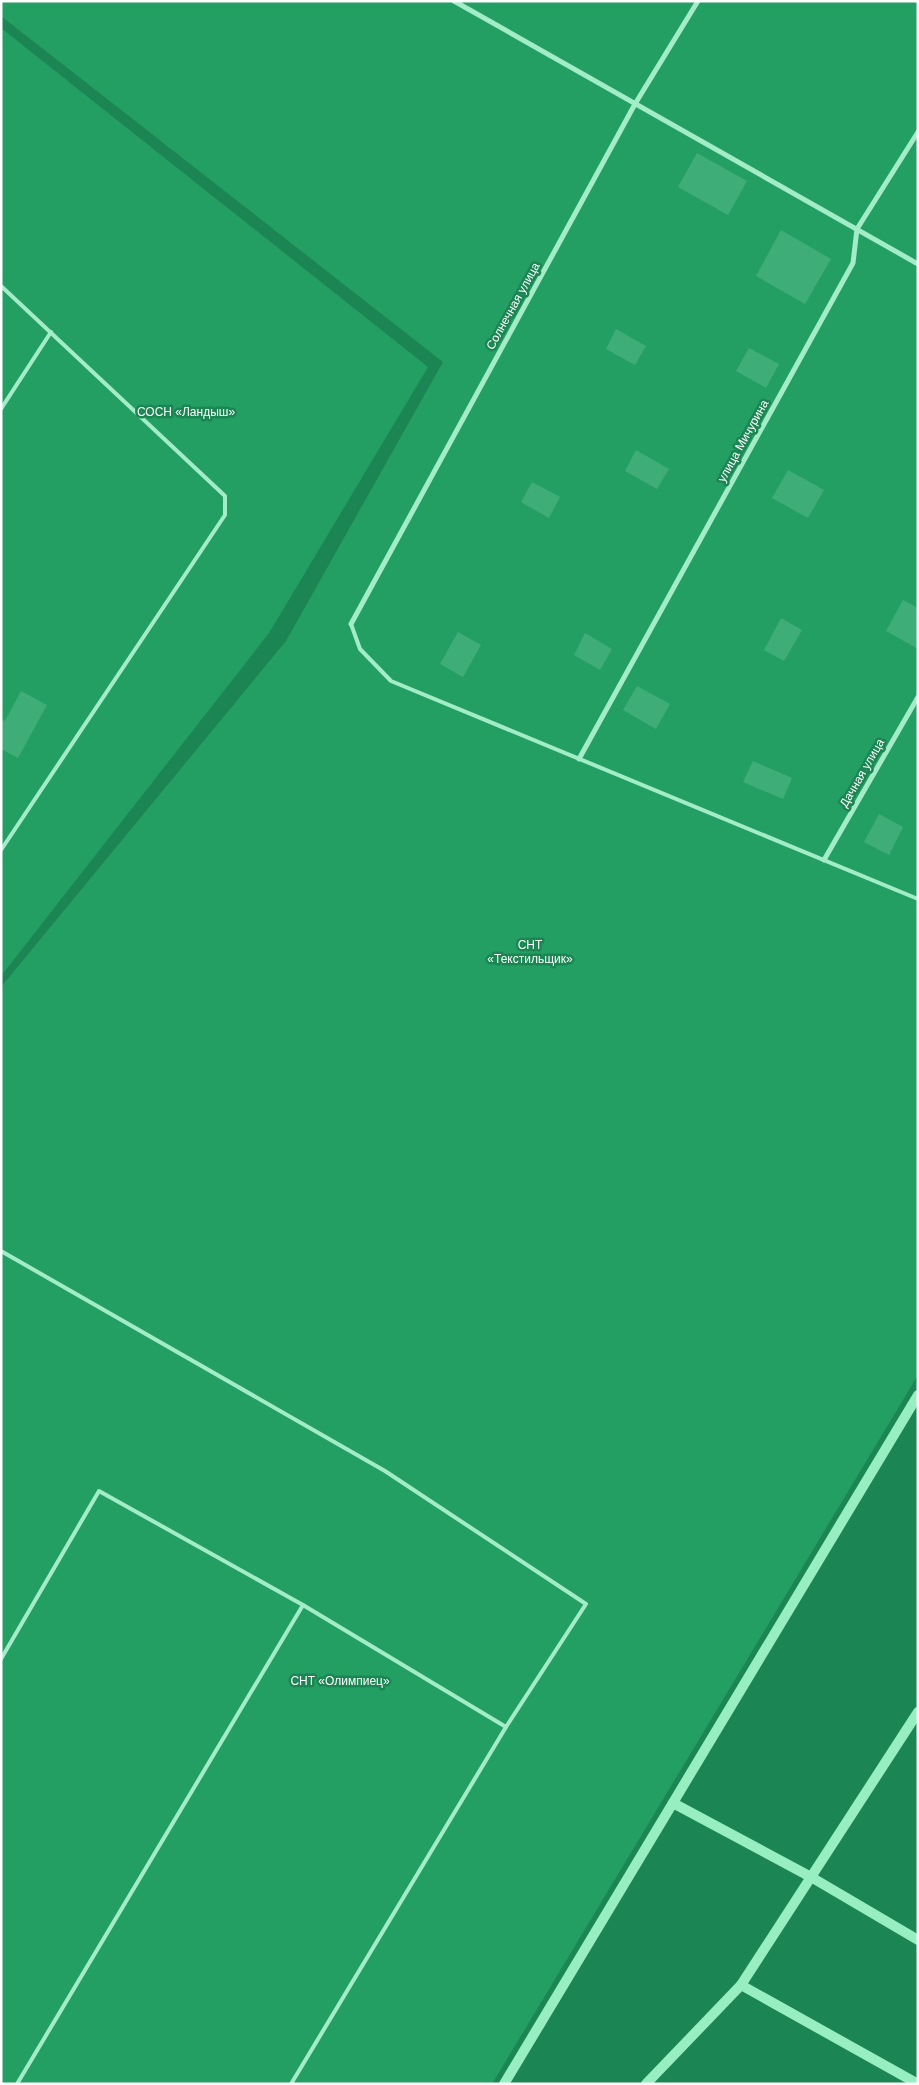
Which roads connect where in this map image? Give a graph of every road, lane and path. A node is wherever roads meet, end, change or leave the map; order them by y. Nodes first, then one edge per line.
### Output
1 (454, 1) edge
2 (698, 1) edge
3 (634, 104) junction
4 (918, 132) edge
5 (857, 229) junction
6 (918, 264) edge
7 (1, 286) edge
8 (51, 332) junction
9 (1, 409) edge
10 (351, 624) joint
11 (918, 697) edge
12 (579, 759) junction
13 (1, 850) edge
14 (824, 860) junction
15 (918, 899) edge
16 (1, 1251) edge
17 (303, 1605) junction
18 (1, 1659) edge
19 (506, 1727) junction
20 (18, 2084) edge
21 (291, 2084) edge

1 - 3 street
2 - 3 street, Солнечная улица
3 - 5 street
3 - 10 street, Солнечная улица
4 - 5 street, улица Мичурина
5 - 6 street
5 - 12 street, улица Мичурина
7 - 8 lane
8 - 9 lane
8 - 13 lane
10 - 12 lane
11 - 14 street, Дачная улица
12 - 14 lane
14 - 15 lane
16 - 19 lane
17 - 18 lane
17 - 19 lane
17 - 20 lane
19 - 21 lane

